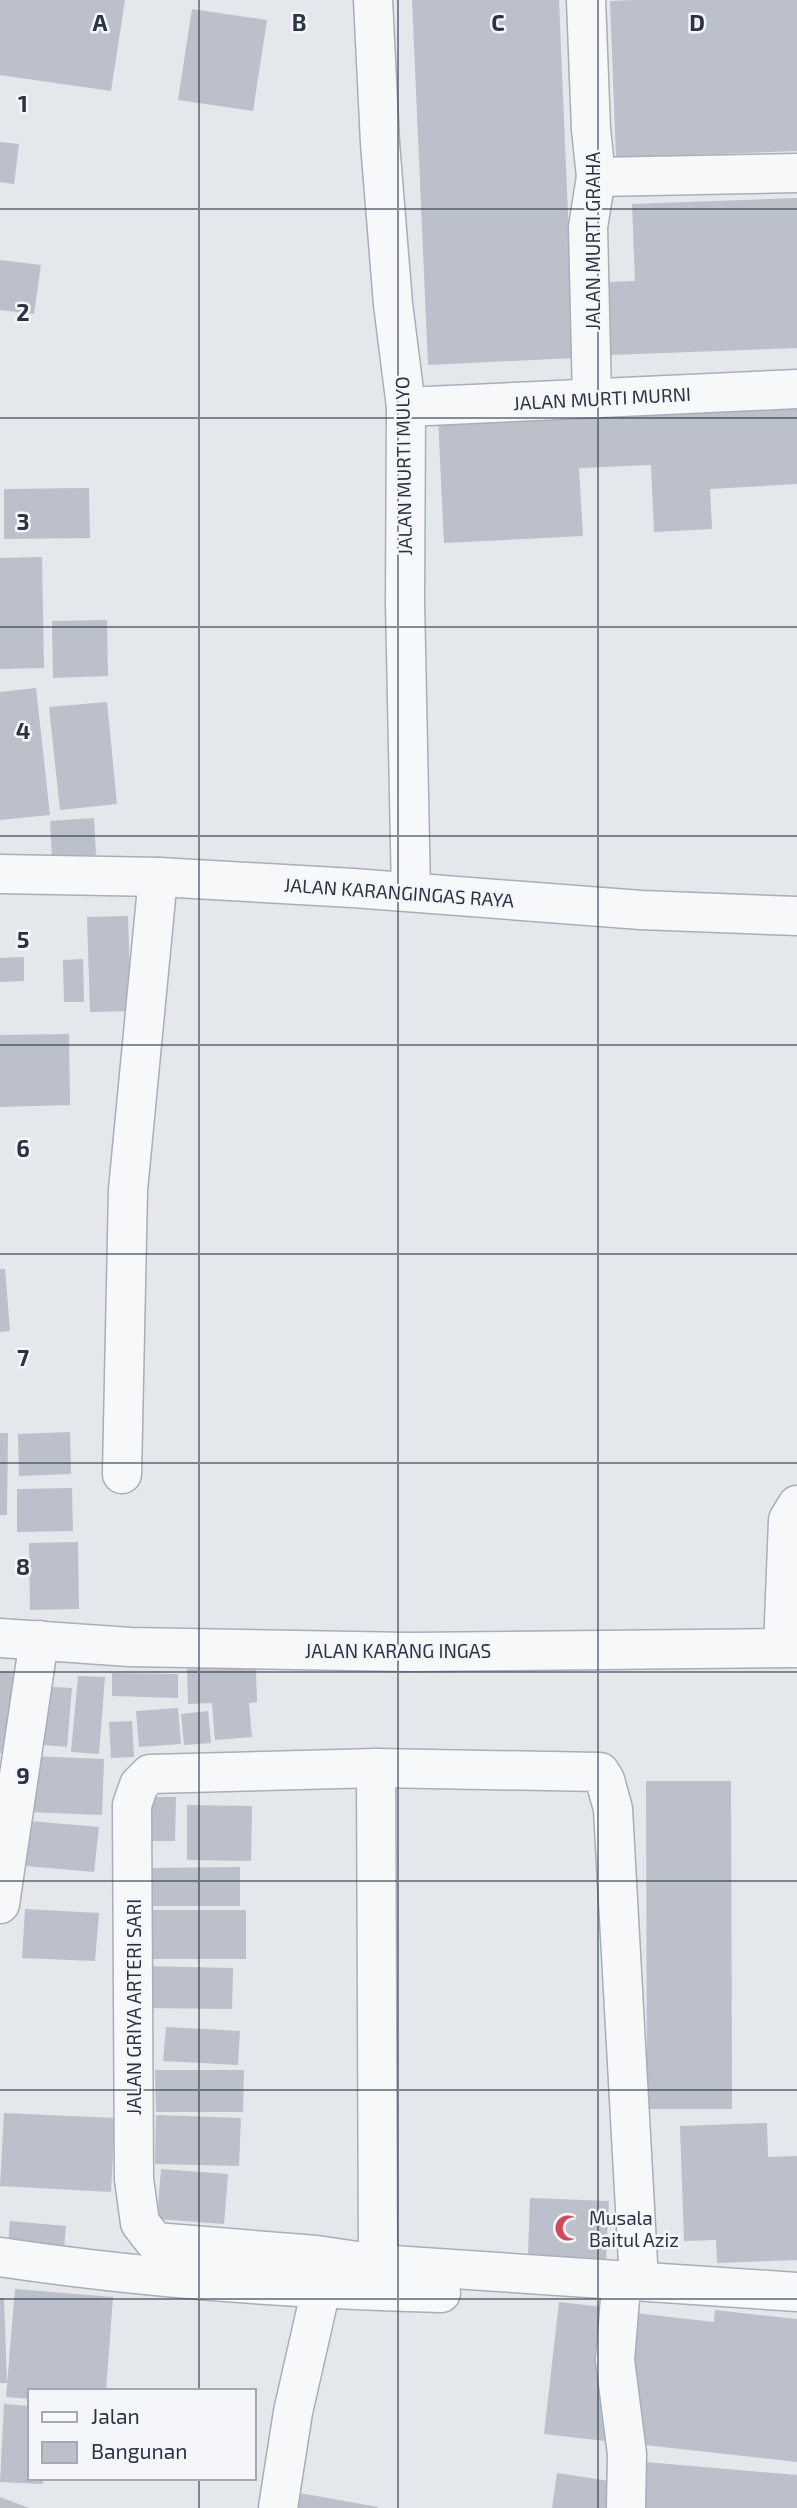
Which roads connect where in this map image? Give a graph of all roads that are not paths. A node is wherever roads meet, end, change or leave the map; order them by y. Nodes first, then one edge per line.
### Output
1 (373, 0) edge
2 (586, 0) edge
3 (797, 173) edge
4 (596, 177) junction
5 (797, 389) edge
6 (592, 398) junction
7 (406, 407) junction
8 (0, 874) edge
9 (158, 877) junction
10 (411, 892) junction
11 (797, 916) edge
12 (122, 1474) dead end
13 (797, 1505) edge
14 (0, 1637) edge
15 (39, 1640) junction
16 (790, 1648) edge
17 (376, 1768) junction
18 (0, 1904) edge
19 (0, 2257) edge
20 (378, 2264) junction
21 (321, 2289) junction
22 (630, 2290) junction
23 (792, 2302) edge
24 (278, 2508) edge
25 (626, 2508) edge

1 - 7 street, JALAN MURTI MULYO
2 - 4 street, JALAN MURTI GRAHA
3 - 4 street
4 - 6 street, JALAN MURTI GRAHA
5 - 6 street, JALAN MURTI MURNI
6 - 7 street, JALAN MURTI MURNI
7 - 10 street, JALAN MURTI MULYO
8 - 9 street, JALAN KARANGINGAS RAYA
9 - 10 street, JALAN KARANGINGAS RAYA
9 - 12 street
10 - 11 street, JALAN KARANGINGAS RAYA
13 - 16 street
14 - 15 street, JALAN KARANG INGAS
15 - 16 street, JALAN KARANG INGAS
15 - 18 street
17 - 20 street
17 - 20 street, JALAN GRIYA ARTERI SARI
17 - 22 street, JALAN GRIYA ARTERI SARI
19 - 21 street
20 - 22 street, JALAN GRIYA ARTERI SARI
21 - 22 street
21 - 24 street
22 - 23 street, JALAN GRIYA ARTERI SARI
22 - 25 street

